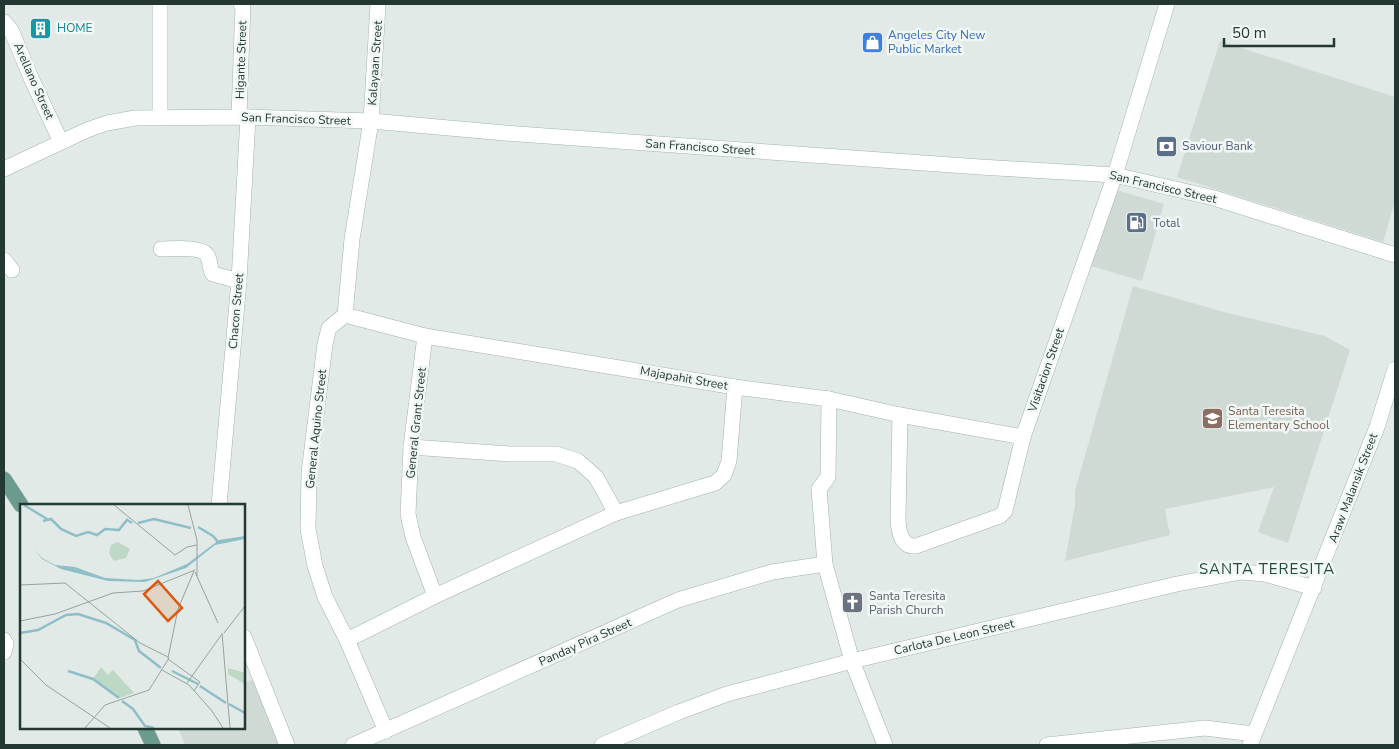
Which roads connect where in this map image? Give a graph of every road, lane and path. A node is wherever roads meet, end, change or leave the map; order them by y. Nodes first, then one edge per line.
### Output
1 (160, 4) edge
2 (241, 4) edge
3 (378, 4) edge
4 (1167, 4) edge
5 (4, 22) edge
6 (160, 117) junction
7 (243, 117) junction
8 (371, 121) junction
9 (61, 142) junction
10 (5, 166) edge
11 (1115, 175) junction
12 (161, 249) dead end
13 (1395, 255) edge
14 (239, 281) junction
15 (345, 315) junction
16 (425, 336) junction
17 (1395, 369) edge
18 (735, 387) junction
19 (829, 399) junction
20 (900, 415) junction
21 (1023, 437) junction
22 (411, 447) junction
23 (4, 479) edge
24 (20, 504) edge
25 (219, 504) edge
26 (616, 513) junction
27 (825, 564) junction
28 (1314, 588) junction
29 (435, 596) junction
30 (245, 640) edge
31 (347, 640) junction
32 (852, 661) junction
33 (145, 729) edge
34 (386, 731) junction
35 (1252, 740) edge
36 (153, 745) edge
37 (286, 745) edge
38 (353, 745) edge
39 (602, 745) edge
40 (885, 745) edge
41 (1047, 745) edge

1 - 6 street
2 - 7 street, Higante Street
3 - 8 street, Kalayaan Street
4 - 11 street, Visitacion Street
5 - 9 street, Arellano Street
6 - 7 street, San Francisco Street
6 - 9 street, San Francisco Street
7 - 8 street, San Francisco Street
7 - 14 street, Chacon Street
8 - 11 street, San Francisco Street
8 - 15 street
9 - 10 street, San Francisco Street
11 - 13 street, San Francisco Street
11 - 21 street, Visitacion Street
12 - 14 street
14 - 25 street, Chacon Street
15 - 16 street, Majapahit Street
15 - 31 street, General Aquino Street
16 - 18 street, Majapahit Street
16 - 22 street, General Grant Street
17 - 28 street, Araw Malansik Street
18 - 19 street, Majapahit Street
18 - 26 street
19 - 20 street, Majapahit Street
19 - 27 street
20 - 21 street, Majapahit Street
20 - 21 street, Visitacion Street
22 - 26 street
22 - 29 street, General Grant Street
23 - 24 main road
26 - 29 street
27 - 32 street
27 - 34 street, Panday Pira Street
28 - 32 street, Carlota De Leon Street
28 - 35 street, Araw Malansik Street
29 - 31 street
30 - 37 street
31 - 34 street, General Aquino Street
32 - 39 street, Carlota De Leon Street
32 - 40 street
33 - 36 main road
34 - 38 street, Panday Pira Street
35 - 41 street

